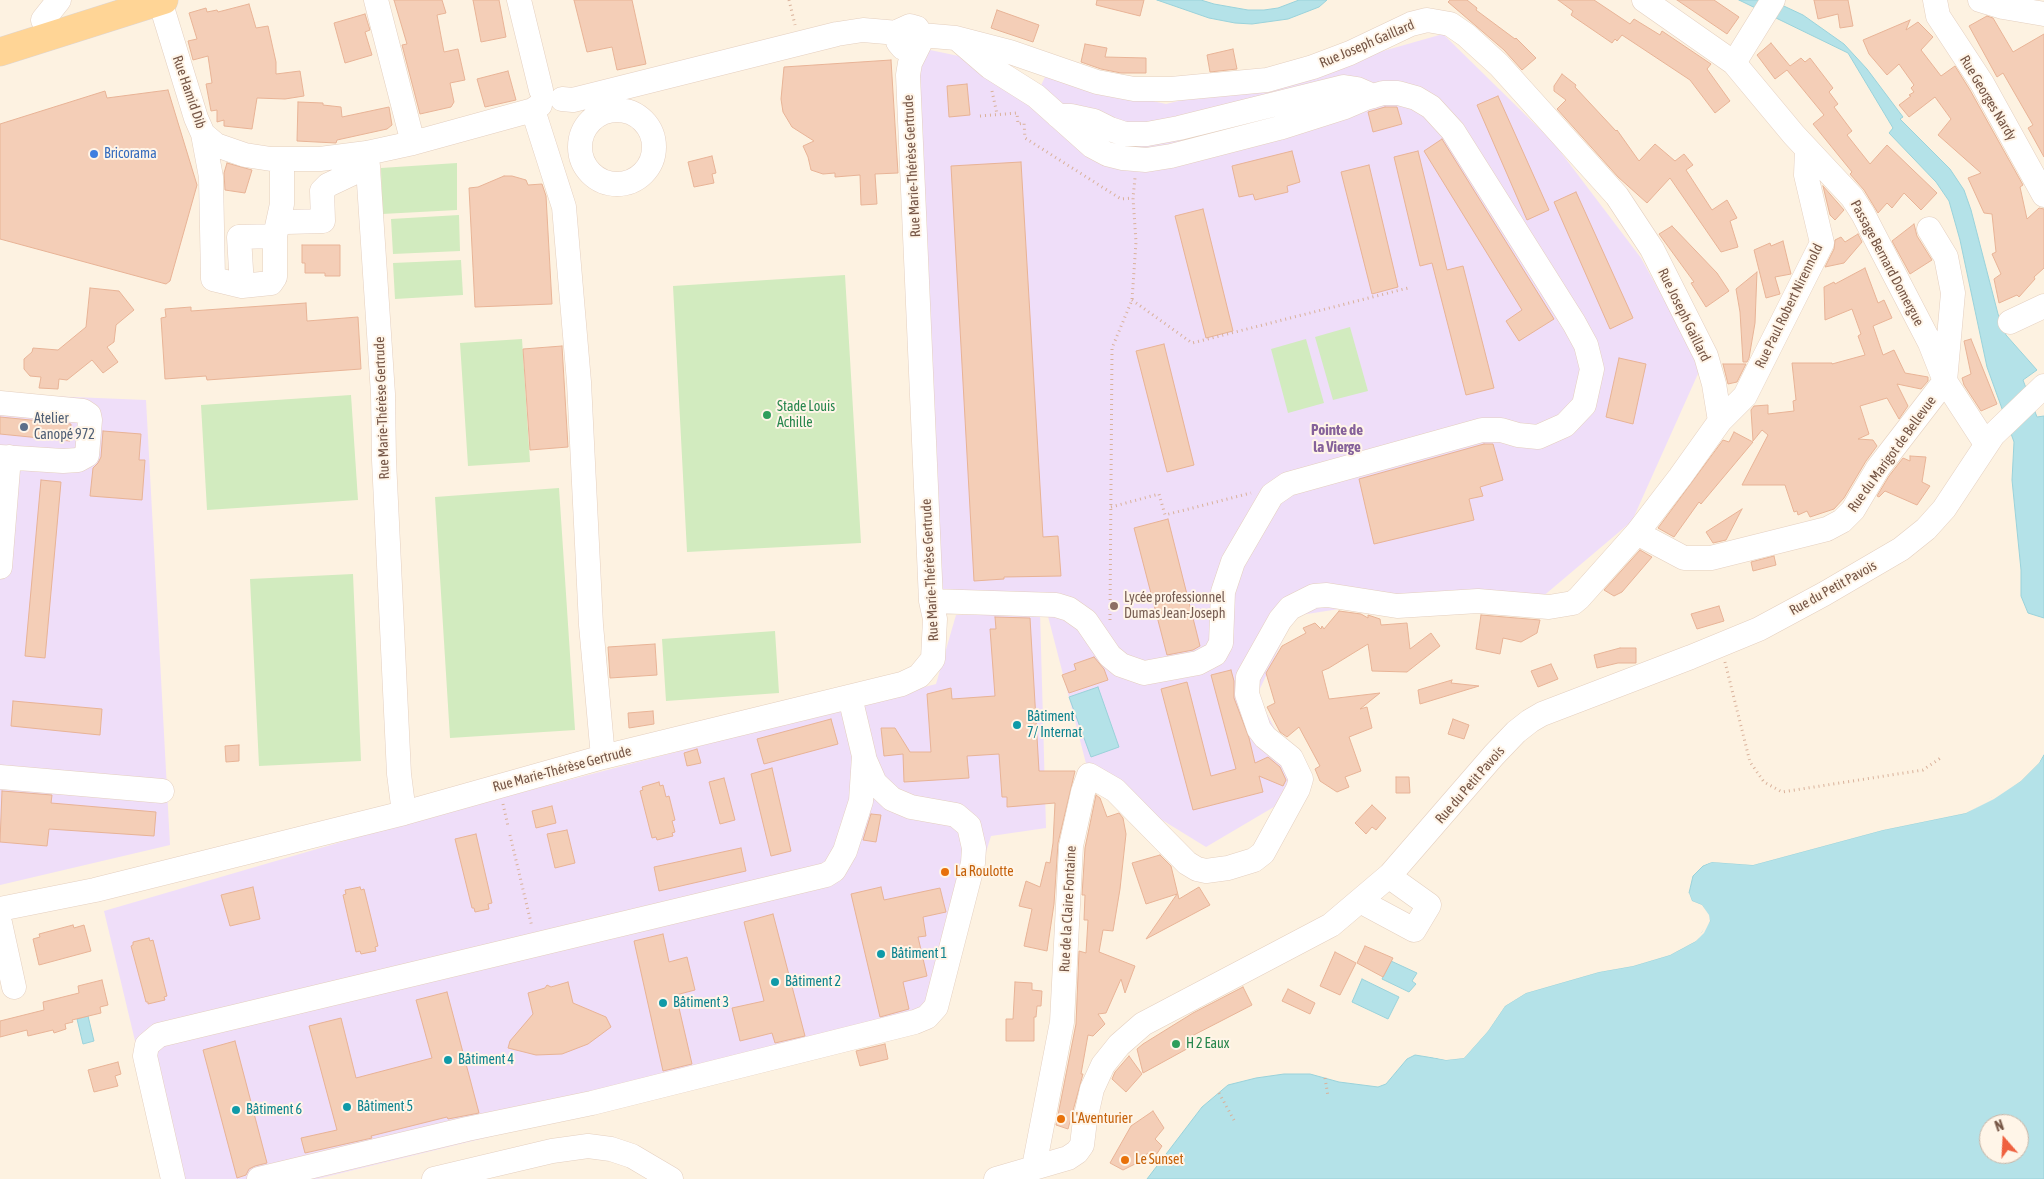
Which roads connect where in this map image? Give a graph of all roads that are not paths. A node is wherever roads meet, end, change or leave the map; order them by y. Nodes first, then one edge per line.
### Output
1 (104, 0) edge
2 (376, 0) edge
3 (519, 0) edge
4 (531, 0) edge
5 (1644, 0) edge
6 (1935, 0) edge
7 (1980, 0) edge
8 (162, 1) edge
9 (1768, 9) edge
10 (51, 10) edge
11 (2044, 14) edge
12 (0, 34) edge
13 (956, 38) junction
14 (919, 41) junction
15 (0, 52) edge
16 (1734, 63) junction
17 (634, 86) junction
18 (1373, 96) junction
19 (551, 98) junction
20 (621, 110) junction
21 (1058, 116) junction
22 (592, 120) junction
23 (203, 134) junction
24 (413, 143) junction
25 (1807, 150) junction
26 (282, 159) junction
27 (368, 160) junction
28 (2037, 167) edge
29 (2044, 195) edge
30 (1929, 229) dead end
31 (277, 230) junction
32 (242, 286) junction
33 (2044, 306) edge
34 (2010, 322) dead end
35 (1946, 380) junction
36 (2044, 386) edge
37 (0, 403) edge
38 (1720, 421) junction
39 (1989, 439) junction
40 (5, 457) edge
41 (1637, 533) junction
42 (0, 567) edge
43 (931, 601) junction
44 (850, 697) junction
45 (864, 756) junction
46 (603, 757) junction
47 (0, 777) edge
48 (162, 792) dead end
49 (404, 812) junction
50 (1390, 875) junction
51 (1360, 901) junction
52 (0, 909) edge
53 (0, 923) edge
54 (14, 987) dead end
55 (1034, 1167) junction
56 (174, 1179) edge
57 (259, 1179) edge
58 (434, 1179) edge
59 (671, 1179) edge
60 (996, 1179) edge

1 - 10 main road
2 - 24 street
3 - 19 street
4 - 19 street
5 - 16 street, Passage Bernard Domergue
6 - 28 street, Rue Georges Nardy
7 - 11 street
8 - 15 main road
8 - 23 street, Rue Hamid Dib
9 - 16 street
10 - 12 main road
13 - 14 street, Rue Joseph Gaillard
13 - 21 street
13 - 38 street, Rue Joseph Gaillard
14 - 17 street, Rue Joseph Gaillard
14 - 43 street, Rue Marie-Thérèse Gertrude
16 - 25 street, Passage Bernard Domergue
17 - 19 street
17 - 20 street
18 - 21 street
18 - 21 street
18 - 43 street
19 - 22 street
19 - 24 street
19 - 46 street
20 - 22 street
20 - 22 street
23 - 26 street, Rue Hamid Dib
23 - 32 street
24 - 27 street
25 - 35 street, Passage Bernard Domergue
25 - 38 street, Rue Paul Robert Nirennold
26 - 27 street, Rue Hamid Dib
26 - 31 street
27 - 31 street
27 - 49 street, Rue Marie-Thérèse Gertrude
28 - 29 street, Rue Georges Nardy
30 - 35 street
31 - 32 street
31 - 32 street
33 - 34 street
35 - 39 street, Passage Bernard Domergue
35 - 41 street, Rue du Marigot de Bellevue
36 - 39 street, Rue du Petit Pavois
37 - 40 street
38 - 41 street
39 - 50 street, Rue du Petit Pavois
40 - 42 street
41 - 55 street, Rue de la Claire Fontaine
43 - 44 street, Rue Marie-Thérèse Gertrude
44 - 45 street
44 - 46 street, Rue Marie-Thérèse Gertrude
45 - 56 street
45 - 57 street
46 - 49 street, Rue Marie-Thérèse Gertrude
47 - 48 street
49 - 52 street
50 - 51 street, Rue du Petit Pavois
50 - 51 street
51 - 55 street, Rue du Petit Pavois
53 - 54 street
55 - 60 street, Rue du Petit Pavois
58 - 59 street

